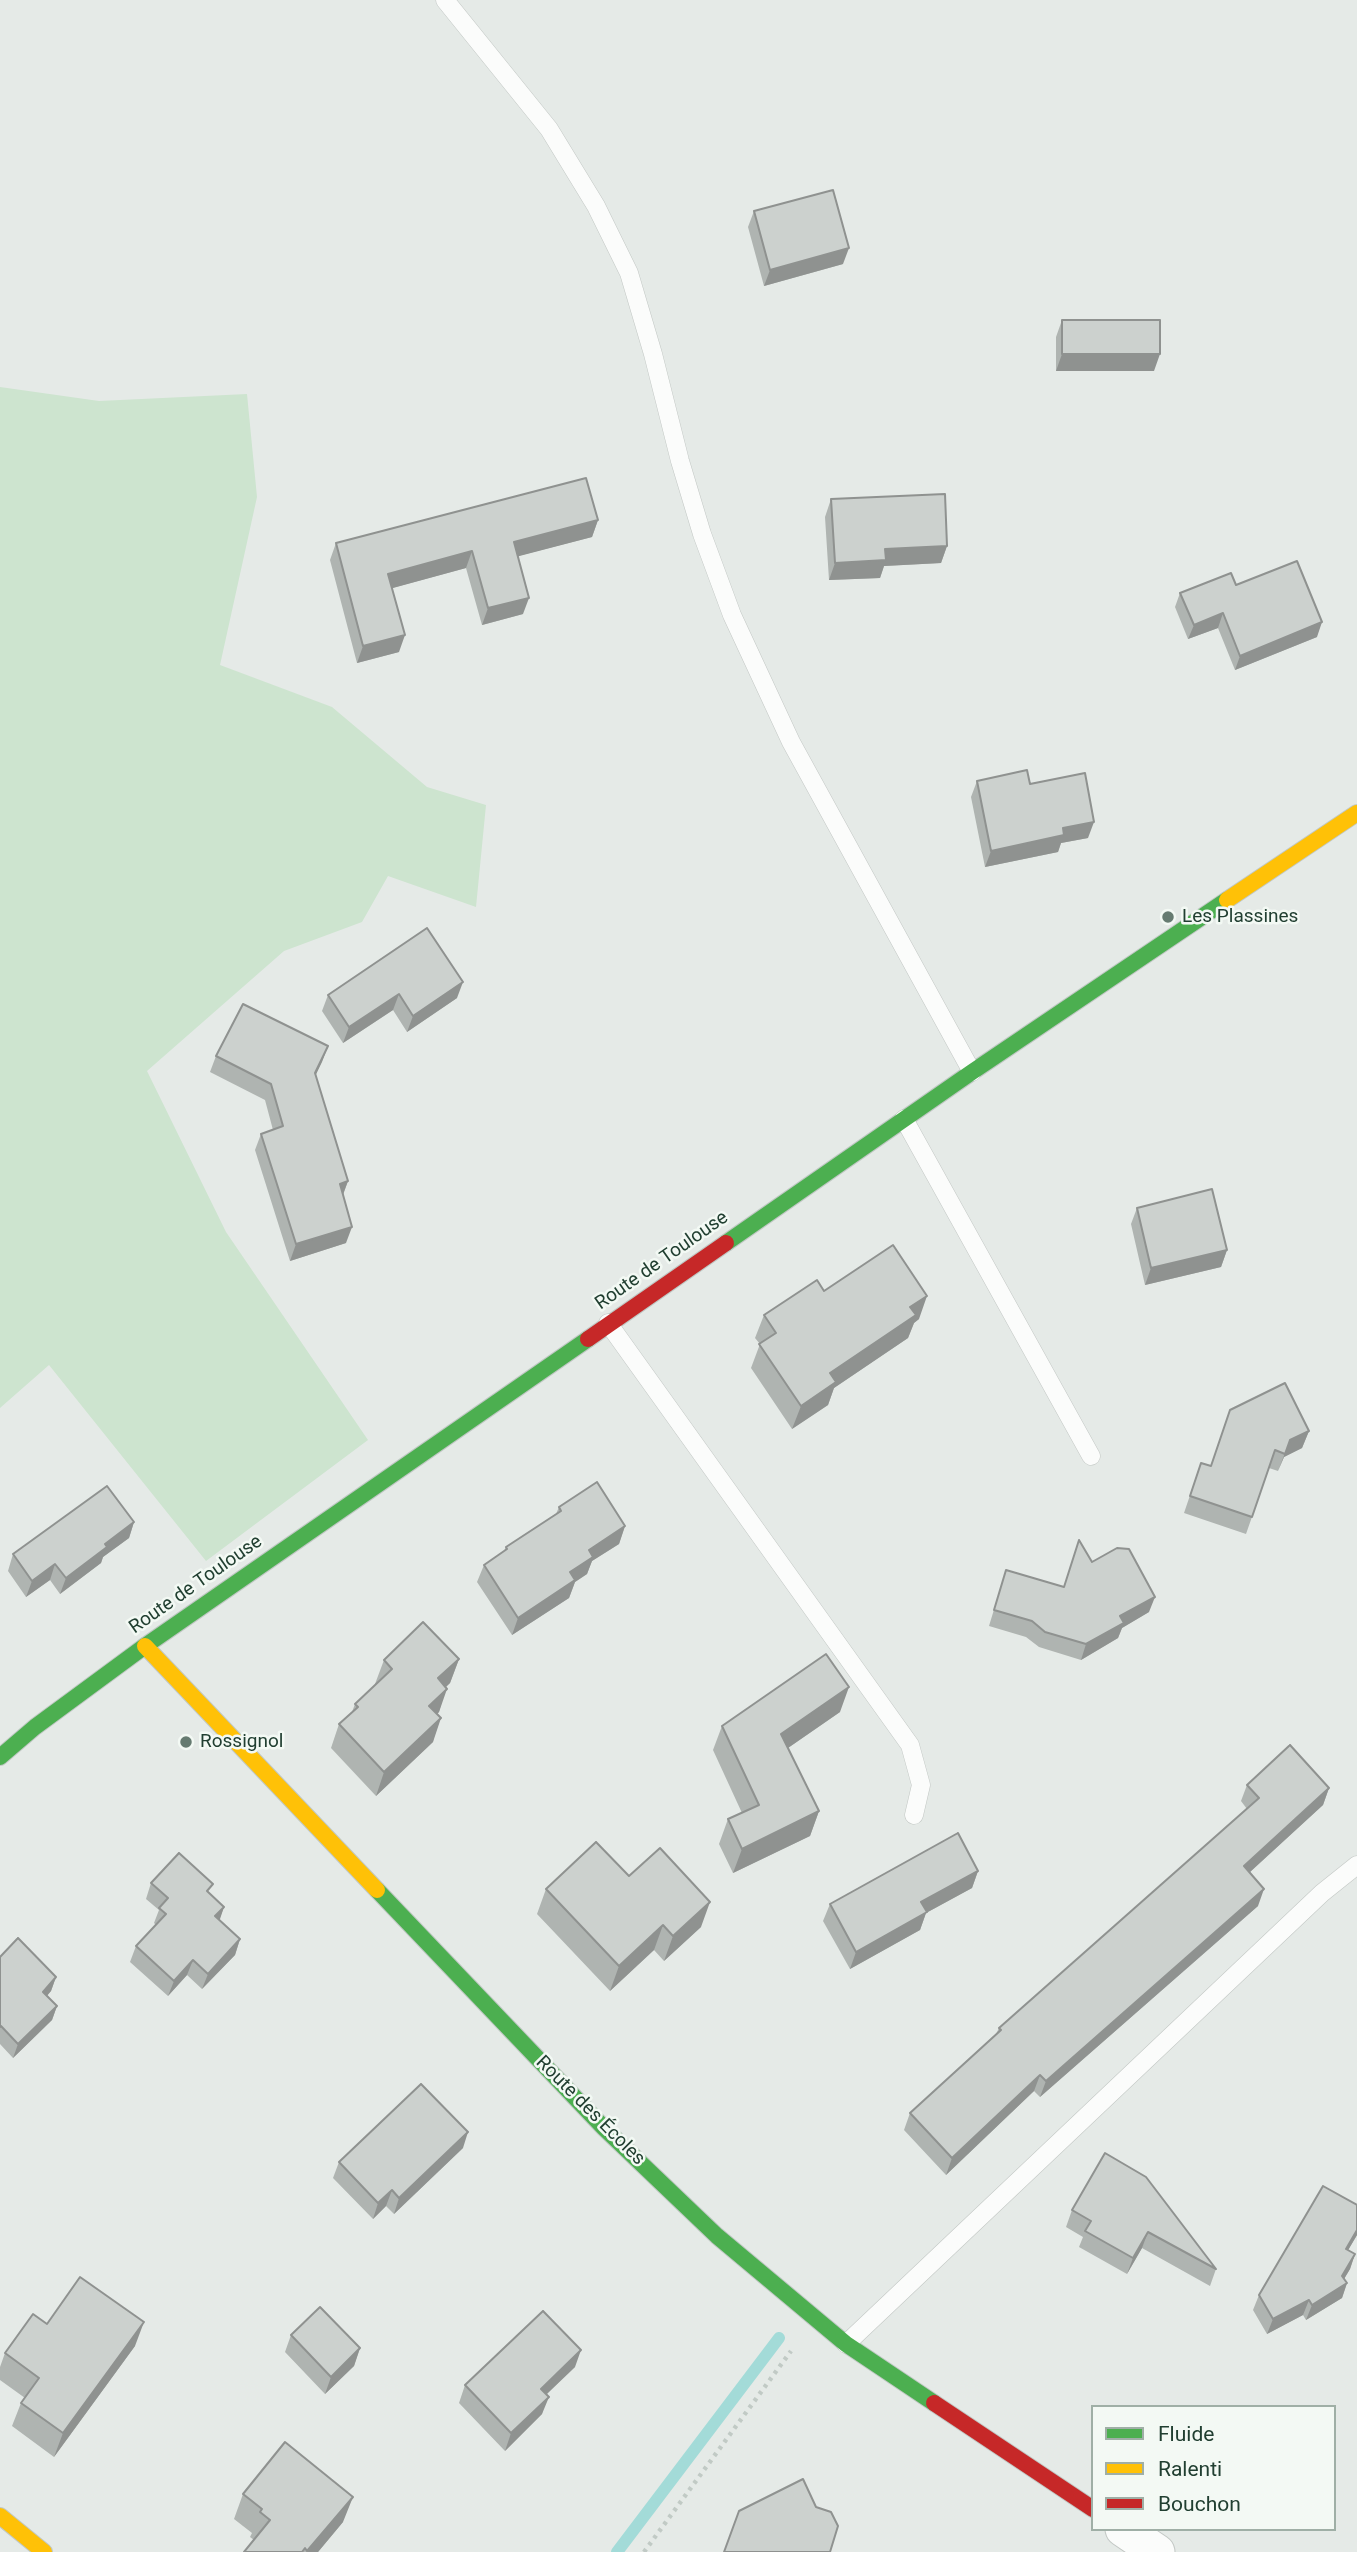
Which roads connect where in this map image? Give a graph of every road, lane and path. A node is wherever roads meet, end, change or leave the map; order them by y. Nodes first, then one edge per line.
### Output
1 (444, 0) edge
2 (1357, 813) edge
3 (972, 1072) junction
4 (904, 1119) junction
5 (608, 1323) junction
6 (1091, 1456) dead end
7 (145, 1646) junction
8 (0, 1757) edge
9 (914, 1815) dead end
10 (1357, 1865) edge
11 (813, 2319) junction
12 (846, 2344) junction
13 (1091, 2508) edge
14 (0, 2516) edge
15 (1126, 2531) edge
16 (44, 2552) edge
17 (645, 2552) edge
18 (1157, 2552) edge

1 - 3 lane
2 - 3 street, Route de Toulouse
3 - 4 street, Route de Toulouse
4 - 5 street, Route de Toulouse
4 - 6 lane
5 - 7 street, Route de Toulouse
5 - 9 lane
7 - 8 street, Route de Toulouse
7 - 11 street, Route des Écoles
10 - 12 lane
11 - 12 street, Route des Écoles
11 - 17 path
12 - 13 street, Route des Écoles
14 - 16 street
15 - 18 street

